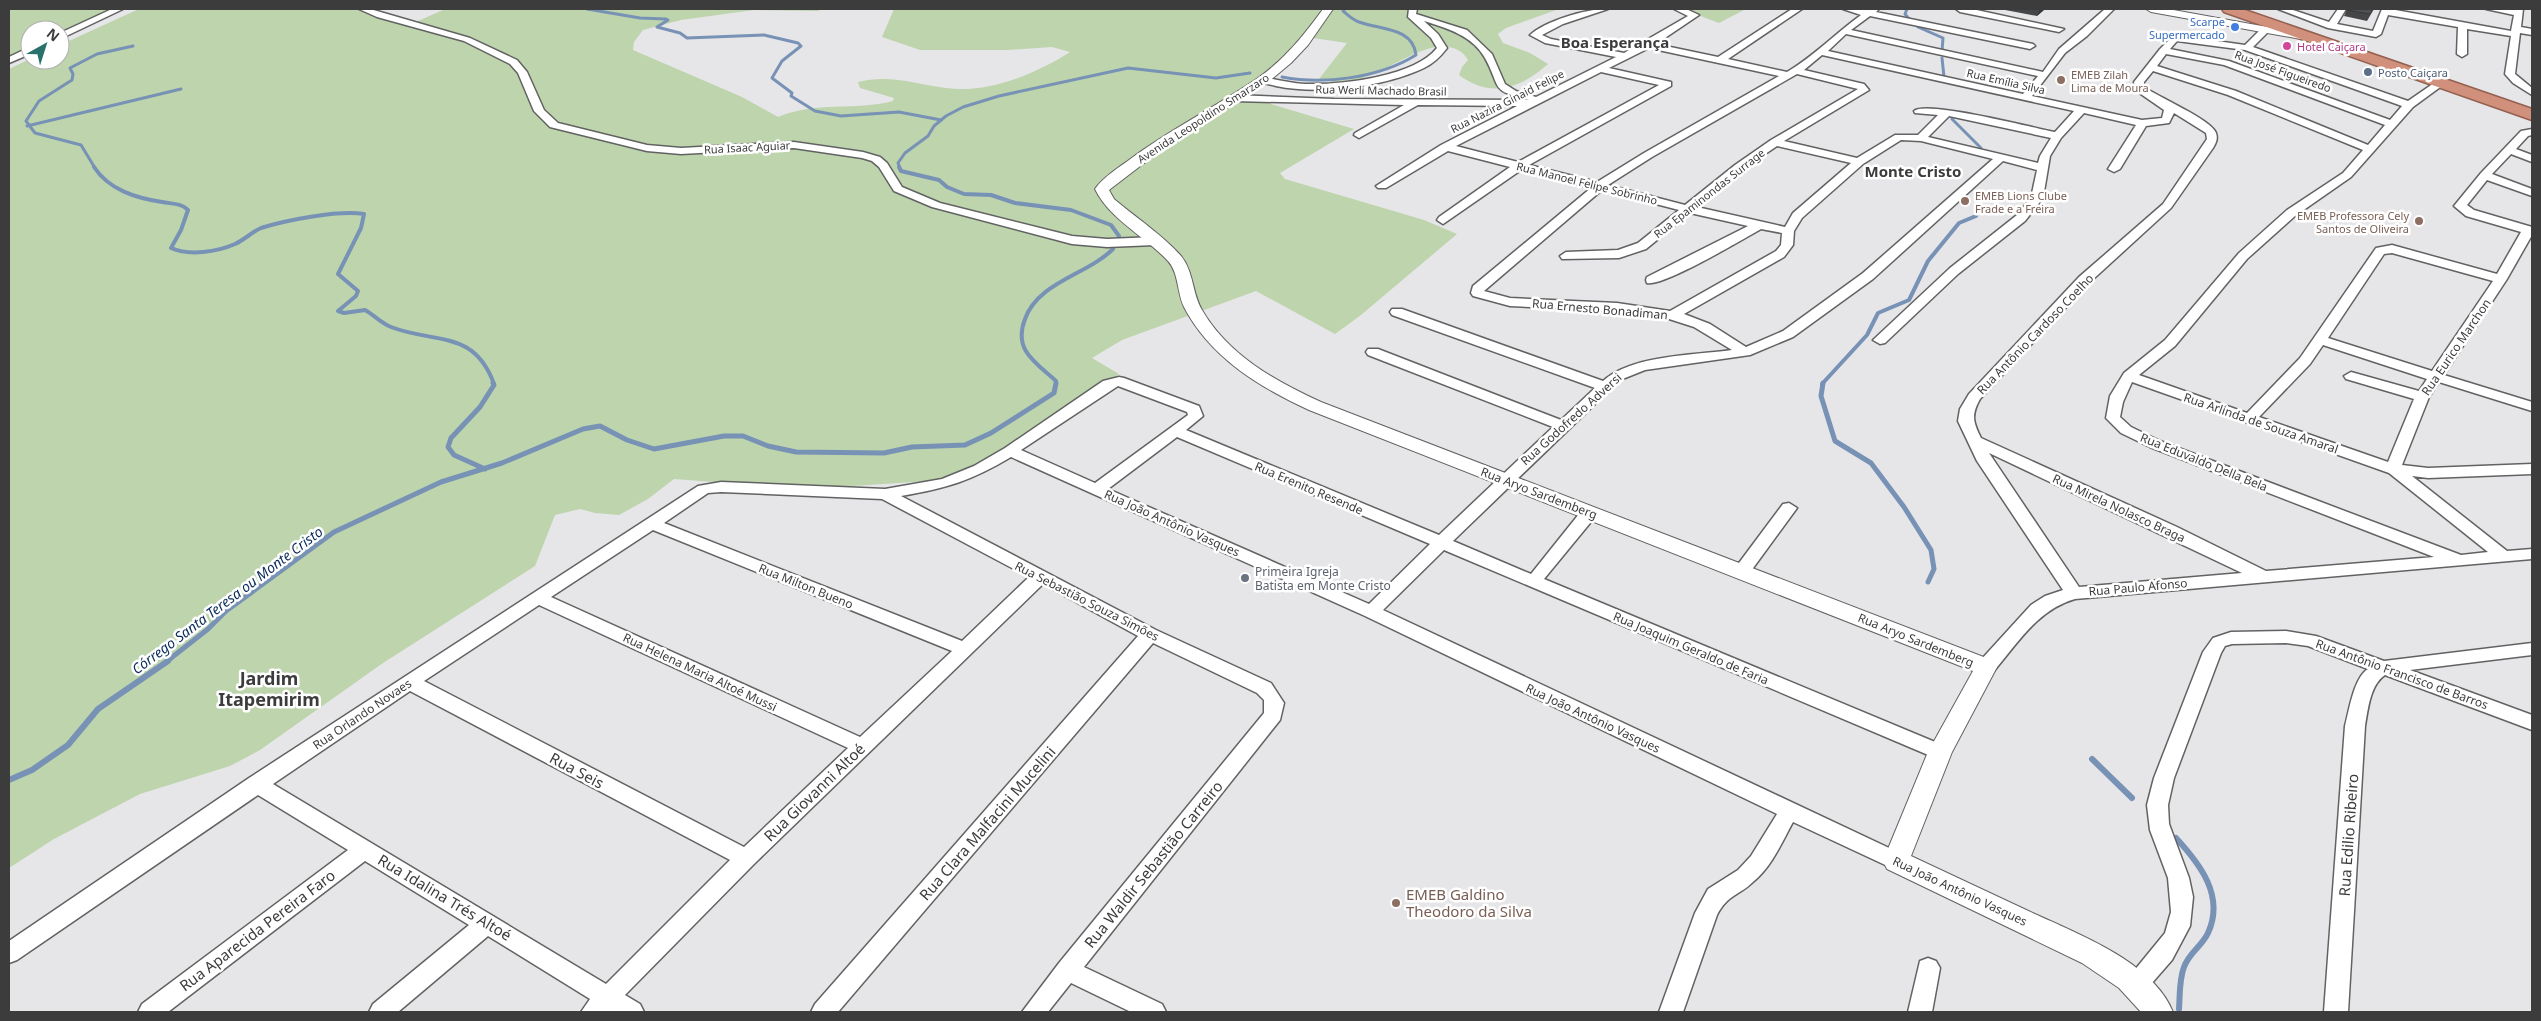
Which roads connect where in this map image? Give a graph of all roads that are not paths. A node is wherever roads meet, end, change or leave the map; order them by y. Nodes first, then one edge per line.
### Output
1 (119, 9) edge
2 (363, 9) edge
3 (1328, 9) edge
4 (1604, 9) edge
5 (1678, 9) edge
6 (1798, 9) edge
7 (1847, 9) edge
8 (2110, 9) edge
9 (2151, 9) edge
10 (2228, 9) edge
11 (2282, 9) edge
12 (2342, 9) edge
13 (2490, 9) edge
14 (1955, 10) edge
15 (2385, 10) edge
16 (1872, 11) edge
17 (2519, 11) edge
18 (1412, 12) edge
19 (2463, 25) junction
20 (2331, 26) junction
21 (2060, 29) dead end
22 (2265, 30) junction
23 (70, 31) edge
24 (2515, 31) junction
25 (1844, 32) junction
26 (2532, 32) edge
27 (2312, 38) junction
28 (1648, 45) junction
29 (2030, 46) dead end
30 (2248, 48) junction
31 (2163, 51) junction
32 (1821, 52) junction
33 (2462, 54) dead end
34 (1625, 56) junction
35 (1719, 60) junction
36 (2152, 67) junction
37 (1599, 68) junction
38 (1793, 73) junction
39 (2044, 76) junction
40 (1263, 80) junction
41 (2440, 83) junction
42 (2532, 92) edge
43 (1234, 98) junction
44 (2024, 98) junction
45 (1532, 101) junction
46 (1416, 103) junction
47 (2164, 103) junction
48 (2409, 105) junction
49 (1919, 111) dead end
50 (2080, 111) junction
51 (1947, 112) junction
52 (2532, 115) edge
53 (2142, 123) junction
54 (2391, 124) junction
55 (2532, 132) edge
56 (1359, 134) dead end
57 (2057, 136) junction
58 (1922, 138) junction
59 (1896, 139) joint
60 (1775, 142) junction
61 (1445, 147) junction
62 (2369, 149) junction
63 (2509, 150) junction
64 (2001, 157) junction
65 (2532, 158) edge
66 (1859, 162) junction
67 (1519, 166) junction
68 (2044, 168) junction
69 (2114, 169) dead end
70 (2485, 175) junction
71 (1601, 185) junction
72 (1382, 186) dead end
73 (2532, 192) edge
74 (1688, 209) junction
75 (1443, 220) dead end
76 (1759, 225) junction
77 (1788, 231) junction
78 (2530, 231) edge
79 (1155, 241) junction
80 (1566, 256) dead end
81 (2501, 278) junction
82 (1652, 280) dead end
83 (1397, 312) dead end
84 (1671, 316) junction
85 (1880, 340) dead end
86 (2320, 340) junction
87 (1373, 352) dead end
88 (1745, 352) junction
89 (2130, 376) junction
90 (2351, 376) dead end
91 (2434, 377) junction
92 (1604, 386) junction
93 (2422, 398) junction
94 (2532, 407) edge
95 (2250, 418) junction
96 (1564, 426) junction
97 (1177, 432) junction
98 (1975, 441) junction
99 (1010, 451) junction
100 (2394, 469) junction
101 (2532, 469) edge
102 (1504, 480) junction
103 (720, 487) joint
104 (1097, 489) junction
105 (885, 494) junction
106 (1789, 508) dead end
107 (1589, 513) junction
108 (650, 523) junction
109 (1442, 544) junction
110 (2532, 554) edge
111 (2503, 556) junction
112 (2456, 559) junction
113 (1742, 571) junction
114 (2262, 576) junction
115 (1040, 577) junction
116 (1533, 582) junction
117 (2074, 593) junction
118 (538, 598) junction
119 (1371, 612) junction
120 (1150, 634) junction
121 (963, 648) junction
122 (2532, 649) edge
123 (2384, 667) junction
124 (1986, 668) junction
125 (409, 682) junction
126 (1273, 715) joint
127 (2532, 723) edge
128 (861, 746) junction
129 (1940, 752) junction
130 (256, 784) junction
131 (1789, 811) junction
132 (364, 849) junction
133 (746, 858) junction
134 (1896, 861) junction
135 (487, 923) junction
136 (9, 953) edge
137 (1928, 968) dead end
138 (1067, 970) junction
139 (2137, 984) junction
140 (601, 1005) edge
141 (150, 1012) edge
142 (381, 1012) edge
143 (632, 1012) edge
144 (823, 1012) edge
145 (1034, 1012) edge
146 (1154, 1012) edge
147 (1671, 1012) edge
148 (1920, 1012) edge
149 (2159, 1012) edge
150 (2336, 1012) edge

1 - 23 street
2 - 79 street, Rua Isaac Aguiar
3 - 40 street, Avenida Leopoldino Smarzaro
4 - 34 street
5 - 28 street, Rua Nazira Ginaid Felipe
6 - 35 street
7 - 16 street
8 - 39 street
9 - 22 street
10 - 27 highway
11 - 20 street
12 - 20 street
13 - 17 street
14 - 21 street
15 - 19 street
15 - 20 street
16 - 25 street
16 - 29 street
17 - 24 street
18 - 40 street
18 - 45 street
19 - 24 street
19 - 33 street
22 - 27 street
22 - 30 street
24 - 26 street
24 - 42 street
25 - 32 street
25 - 39 street
27 - 41 highway
28 - 34 street, Rua Nazira Ginaid Felipe
28 - 35 street
30 - 31 street
30 - 48 street
31 - 36 street
31 - 54 street, Rua José Figueiredo
32 - 38 street
32 - 44 street, Rua Emília Silva
34 - 37 street, Rua Nazira Ginaid Felipe
35 - 38 street
36 - 47 street, Rua Antônio Cardoso Coelho
36 - 62 street
37 - 45 street, Rua Nazira Ginaid Felipe
37 - 67 street
38 - 60 street, Rua Epaminondas Surrage
38 - 71 street
39 - 44 street
40 - 43 street, Avenida Leopoldino Smarzaro
41 - 48 street
41 - 52 highway
43 - 46 street, Rua Werli Machado Brasil
43 - 79 street, Avenida Leopoldino Smarzaro
44 - 50 street, Rua Emília Silva
45 - 46 street, Rua Werli Machado Brasil
45 - 61 street, Rua Nazira Ginaid Felipe
46 - 56 street
47 - 53 street, Rua Emília Silva
47 - 98 street, Rua Antônio Cardoso Coelho
48 - 54 street, Rua Eduvaldo Della Bela
49 - 51 street
50 - 53 street, Rua Emília Silva
50 - 57 street
51 - 57 street
51 - 58 street
53 - 69 street
54 - 62 street, Rua Eduvaldo Della Bela
55 - 63 street
57 - 68 street
58 - 59 street
58 - 64 street
59 - 66 street
60 - 66 street
60 - 74 street, Rua Epaminondas Surrage
61 - 67 street, Rua Manoel Felipe Sobrinho
61 - 72 street, Rua Nazira Ginaid Felipe
62 - 89 street, Rua Eduvaldo Della Bela
63 - 65 street
63 - 70 street
64 - 68 street
64 - 88 street, Rua Godofredo Adversi
66 - 77 street
67 - 71 street, Rua Manoel Felipe Sobrinho
67 - 75 street
68 - 85 street
70 - 73 street
70 - 78 street
71 - 74 street, Rua Manoel Felipe Sobrinho
71 - 84 street, Rua Ernesto Bonadiman
74 - 76 street, Rua Manoel Felipe Sobrinho
74 - 80 street, Rua Epaminondas Surrage
76 - 77 street, Rua Manoel Felipe Sobrinho
76 - 82 street
77 - 84 street
78 - 81 street, Rua Eurico Marchon
79 - 102 street, Rua Aryo Sardemberg
81 - 86 street
81 - 91 street, Rua Eurico Marchon
83 - 92 street
84 - 88 street, Rua Ernesto Bonadiman
86 - 91 street
86 - 95 street
87 - 96 street
88 - 92 street, Rua Godofredo Adversi
89 - 95 street, Rua Arlinda de Souza Amaral
89 - 112 street, Rua Eduvaldo Della Bela
90 - 93 street
91 - 93 street, Rua Eurico Marchon
91 - 94 street
92 - 96 street, Rua Godofredo Adversi
93 - 100 street, Rua Eurico Marchon
95 - 100 street, Rua Arlinda de Souza Amaral
96 - 102 street, Rua Godofredo Adversi
97 - 99 street, Rua Sebastião Souza Simões
97 - 104 street
97 - 109 street, Rua Erenito Resende
98 - 114 street, Rua Mirela Nolasco Braga
98 - 117 street, Rua Antônio Cardoso Coelho
99 - 104 street, Rua João Antônio Vasques
99 - 105 street, Rua Sebastião Souza Simões
100 - 101 street
100 - 111 street
102 - 107 street, Rua Aryo Sardemberg
102 - 109 street, Rua Godofredo Adversi
103 - 105 street, Rua Sebastião Souza Simões
103 - 108 street, Rua Orlando Novaes
104 - 119 street, Rua João Antônio Vasques
105 - 115 street, Rua Sebastião Souza Simões
106 - 113 street
107 - 113 street, Rua Aryo Sardemberg
107 - 116 street
108 - 118 street, Rua Orlando Novaes
108 - 121 street, Rua Milton Bueno
109 - 116 street, Rua Joaquim Geraldo de Faria
109 - 119 street, Rua Godofredo Adversi
110 - 111 street, Rua Paulo Afonso
111 - 112 street, Rua Paulo Afonso
112 - 114 street, Rua Paulo Afonso
113 - 124 street, Rua Aryo Sardemberg
114 - 117 street, Rua Paulo Afonso
115 - 120 street, Rua Sebastião Souza Simões
115 - 121 street, Rua Giovanni Altoé
116 - 129 street, Rua Joaquim Geraldo de Faria
117 - 124 street, Rua Paulo Afonso
118 - 125 street, Rua Orlando Novaes
118 - 128 street, Rua Helena Maria Altoé Mussi
119 - 131 street, Rua João Antônio Vasques
120 - 126 street, Rua Sebastião Souza Simões
120 - 144 street, Rua Clara Malfacini Mucelini
121 - 128 street, Rua Giovanni Altoé
122 - 123 street
123 - 127 street, Rua Antônio Francisco de Barros
123 - 139 street, Rua Antônio Francisco de Barros
123 - 150 street, Rua Edilio Ribeiro
124 - 129 street, Rua Paulo Afonso
125 - 130 street, Rua Orlando Novaes
125 - 133 street, Rua Seis
126 - 138 street, Rua Waldir Sebastião Carreiro
128 - 133 street, Rua Giovanni Altoé
129 - 134 street, Rua Paulo Afonso
130 - 132 street, Rua Idalina Trés Altoé
130 - 136 street, Rua Orlando Novaes
131 - 134 street, Rua João Antônio Vasques
131 - 147 street
132 - 135 street, Rua Idalina Trés Altoé
132 - 141 street, Rua Aparecida Pereira Faro
133 - 140 street, Rua Giovanni Altoé
134 - 139 street, Rua João Antônio Vasques
135 - 140 street, Rua Idalina Trés Altoé
135 - 142 street
137 - 148 street
138 - 145 street, Rua Waldir Sebastião Carreiro
138 - 146 street
139 - 149 street, Rua João Antônio Vasques
140 - 143 street, Rua Idalina Trés Altoé

